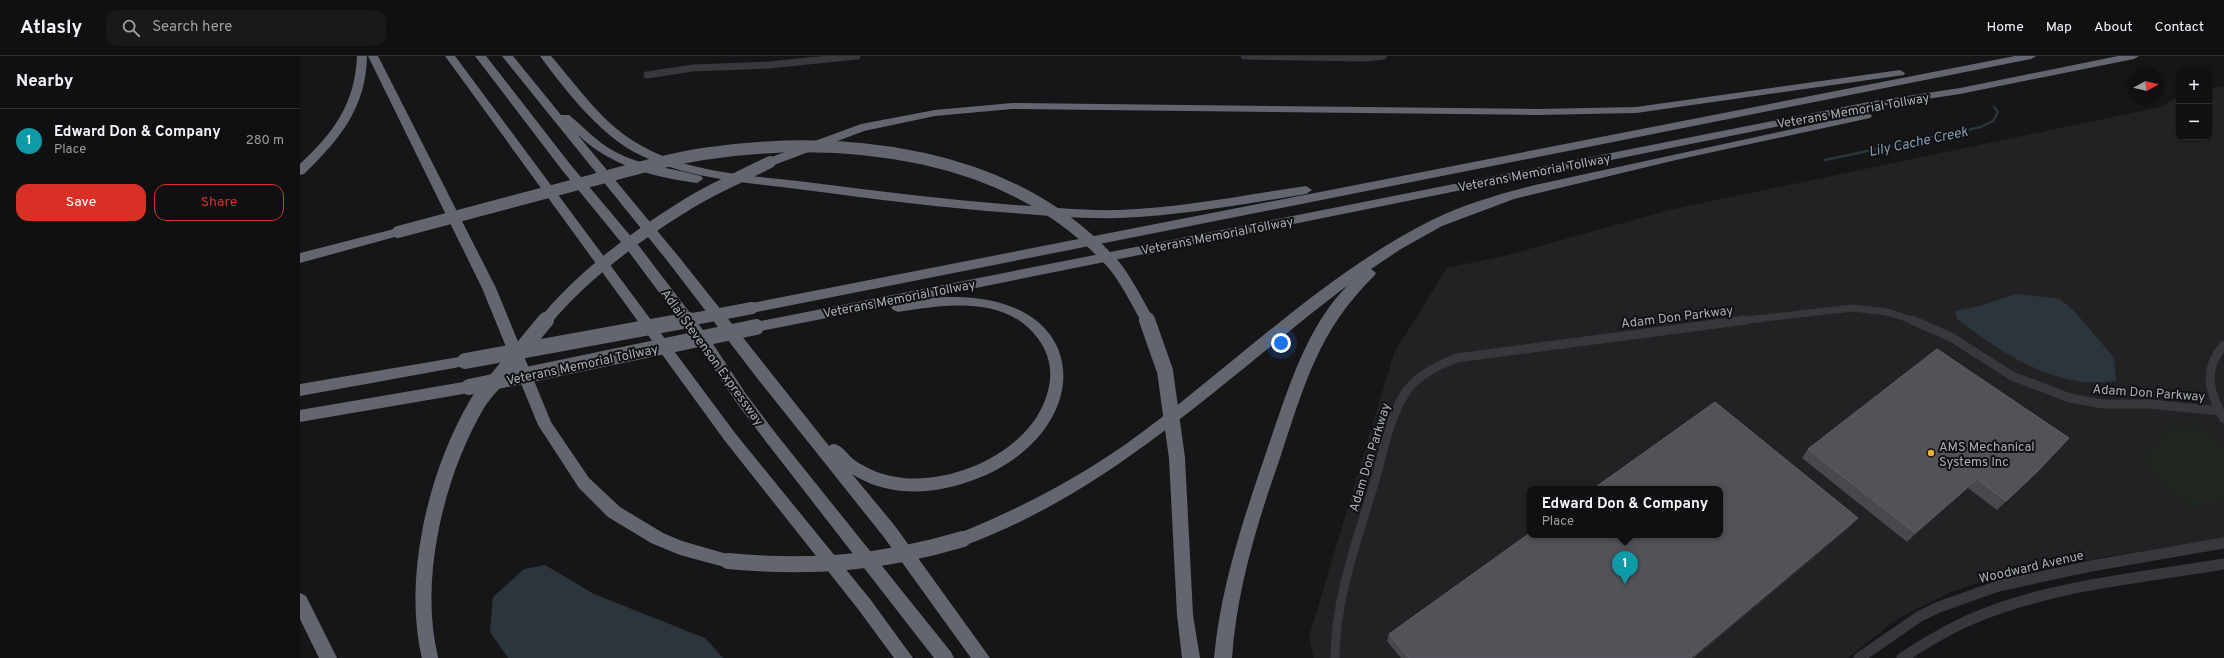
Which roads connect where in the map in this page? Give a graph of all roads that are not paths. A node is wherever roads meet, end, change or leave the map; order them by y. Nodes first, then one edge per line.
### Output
1 (362, 56) edge
2 (373, 56) edge
3 (450, 56) edge
4 (480, 56) edge
5 (507, 56) edge
6 (545, 56) edge
7 (849, 56) edge
8 (857, 56) edge
9 (1244, 56) edge
10 (1383, 56) edge
11 (2016, 56) edge
12 (2030, 56) edge
13 (2134, 56) edge
14 (647, 75) dead end
15 (1960, 92) junction
16 (538, 94) junction
17 (300, 171) edge
18 (1384, 184) junction
19 (847, 192) junction
20 (1414, 235) junction
21 (300, 258) edge
22 (771, 324) junction
23 (2224, 345) edge
24 (762, 374) junction
25 (300, 390) edge
26 (2220, 411) junction
27 (300, 416) edge
28 (2224, 419) edge
29 (2224, 543) edge
30 (2224, 564) edge
31 (300, 601) edge
32 (328, 658) edge
33 (430, 658) edge
34 (904, 658) edge
35 (945, 658) edge
36 (981, 658) edge
37 (1191, 658) edge
38 (1223, 658) edge
39 (1335, 658) edge
40 (1860, 658) edge
41 (1902, 658) edge

1 - 17 highway
2 - 20 highway, bridge
3 - 34 highway
4 - 35 highway, Adlai Stevenson Expressway
5 - 16 highway
6 - 19 highway
7 - 8 street
7 - 14 street
9 - 10 street
11 - 33 highway, bridge
12 - 18 highway, Veterans Memorial Tollway
13 - 15 highway, Veterans Memorial Tollway
15 - 20 highway
15 - 22 highway, Veterans Memorial Tollway
16 - 19 highway
16 - 24 highway
18 - 19 highway
18 - 25 highway, Veterans Memorial Tollway, bridge
20 - 38 highway
21 - 37 highway, bridge
22 - 24 highway
22 - 27 highway, Veterans Memorial Tollway, bridge
23 - 26 street
24 - 36 highway
26 - 28 street
26 - 39 street, Adam Don Parkway
29 - 40 street, Woodward Avenue
30 - 41 street
31 - 32 highway

